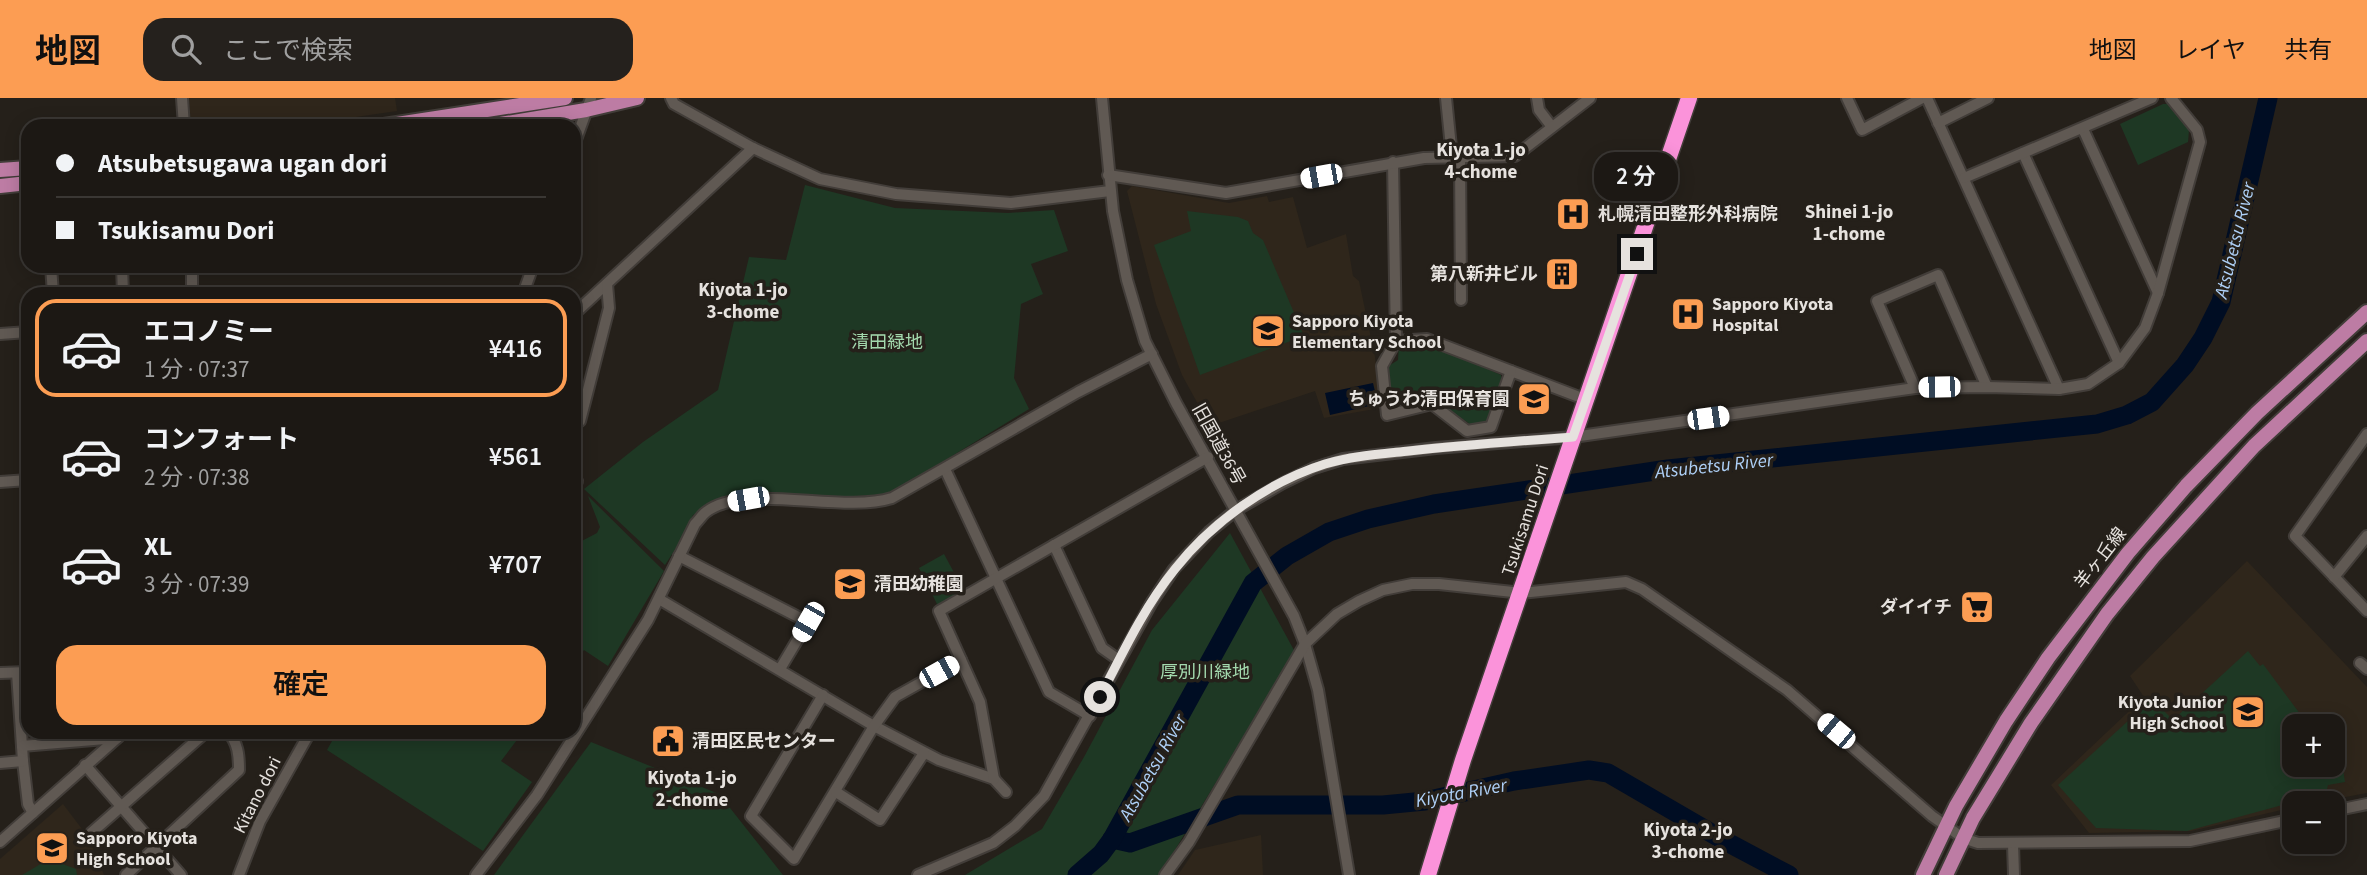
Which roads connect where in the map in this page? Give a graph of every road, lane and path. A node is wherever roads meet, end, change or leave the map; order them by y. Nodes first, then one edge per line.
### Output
1 (182, 98) edge
2 (565, 98) edge
3 (637, 98) edge
4 (671, 98) edge
5 (1102, 98) edge
6 (1446, 98) edge
7 (1537, 98) edge
8 (1590, 98) edge
9 (1689, 98) edge
10 (1847, 98) edge
11 (1922, 98) edge
12 (1927, 98) edge
13 (1988, 98) edge
14 (2152, 98) edge
15 (2171, 98) edge
16 (589, 104) edge
17 (184, 119) edge
18 (429, 119) edge
19 (520, 119) edge
20 (1938, 122) junction
21 (581, 126) edge
22 (1552, 127) junction
23 (2082, 129) junction
24 (753, 148) junction
25 (2023, 153) junction
26 (1456, 158) junction
27 (1393, 162) junction
28 (21, 168) edge
29 (0, 170) edge
30 (1108, 175) junction
31 (1964, 178) junction
32 (21, 184) edge
33 (0, 186) edge
34 (1110, 191) junction
35 (607, 284) junction
36 (2158, 293) junction
37 (1461, 300) dead end
38 (581, 308) edge
39 (2367, 312) edge
40 (21, 332) edge
41 (0, 334) edge
42 (1396, 341) junction
43 (2367, 341) edge
44 (1152, 354) junction
45 (2119, 363) junction
46 (1511, 371) junction
47 (1987, 387) junction
48 (1915, 388) junction
49 (2059, 389) junction
50 (1587, 400) junction
51 (581, 417) edge
52 (2367, 434) edge
53 (1570, 445) junction
54 (1208, 457) junction
55 (945, 469) junction
56 (21, 480) edge
57 (0, 482) edge
58 (1236, 510) junction
59 (2367, 536) edge
60 (1054, 545) junction
61 (679, 556) junction
62 (2334, 577) junction
63 (996, 578) junction
64 (1521, 593) junction
65 (659, 599) junction
66 (2367, 611) edge
67 (1306, 644) junction
68 (961, 660) junction
69 (1119, 660) junction
70 (780, 669) junction
71 (21, 672) edge
72 (0, 673) edge
73 (823, 695) junction
74 (1090, 716) junction
75 (874, 726) junction
76 (581, 727) edge
77 (23, 739) edge
78 (85, 739) edge
79 (115, 739) edge
80 (198, 739) edge
81 (234, 739) edge
82 (306, 739) edge
83 (573, 739) edge
84 (23, 746) junction
85 (925, 753) junction
86 (23, 761) junction
87 (0, 763) edge
88 (85, 765) junction
89 (994, 779) junction
90 (836, 792) junction
91 (1006, 792) dead end
92 (2367, 804) edge
93 (122, 806) junction
94 (2345, 809) edge
95 (33, 813) junction
96 (2282, 822) edge
97 (1946, 826) junction
98 (92, 833) dead end
99 (1963, 838) junction
100 (0, 842) edge
101 (2013, 844) junction
102 (156, 847) junction
103 (126, 875) edge
104 (181, 875) edge
105 (239, 875) edge
106 (476, 875) edge
107 (919, 875) edge
108 (1165, 875) edge
109 (1349, 875) edge
110 (1428, 875) edge
111 (1923, 875) edge
112 (1946, 875) edge
113 (2014, 875) edge

1 - 17 street
2 - 18 main road
3 - 16 main road
4 - 24 street
5 - 30 street, 旧国道36号
6 - 26 street
7 - 22 street
8 - 22 street
9 - 50 highway, Tsukisamu Dori
10 - 11 street
12 - 20 street
13 - 20 street
14 - 23 street
15 - 36 street
16 - 19 main road
16 - 21 street
20 - 31 street
22 - 26 street
23 - 25 street
23 - 36 street
24 - 34 street
24 - 35 street
25 - 31 street
25 - 45 street
26 - 27 street
26 - 37 street
27 - 30 street
27 - 42 street
28 - 29 main road
30 - 34 street, 旧国道36号
31 - 49 street
32 - 33 main road
34 - 44 street, 旧国道36号
35 - 38 street
35 - 51 street
36 - 45 street
39 - 97 main road, 羊ヶ丘線
40 - 41 street
42 - 46 street
42 - 46 street
43 - 99 main road
44 - 54 street, 旧国道36号
44 - 55 street
45 - 49 street
46 - 50 street
47 - 48 street
47 - 48 street
47 - 49 street
48 - 53 street
50 - 53 highway, Tsukisamu Dori
52 - 62 street
53 - 58 street
53 - 64 highway, Tsukisamu Dori
54 - 58 street, 旧国道36号
54 - 60 street
55 - 61 street
55 - 63 street
56 - 57 street
58 - 67 street, 旧国道36号
58 - 69 street
59 - 62 street
60 - 63 street
60 - 69 street
61 - 65 street
61 - 70 street
62 - 66 street
63 - 68 street
63 - 74 street
64 - 67 street
64 - 97 street
64 - 110 highway, Tsukisamu Dori
65 - 70 street
65 - 76 street
67 - 108 street
67 - 109 street, 旧国道36号
68 - 75 street
68 - 89 street
69 - 74 street
70 - 73 street
71 - 72 street
73 - 75 street
73 - 90 street
74 - 107 street
75 - 85 street
75 - 90 street
77 - 84 street
78 - 84 street
79 - 88 street
80 - 93 street
81 - 102 street
82 - 105 street, Kitano dori
83 - 106 street
84 - 86 street
85 - 89 street
85 - 90 street
86 - 87 street
86 - 95 street
88 - 93 street
88 - 95 street
89 - 91 street
92 - 94 street
93 - 98 street
93 - 102 street
95 - 100 street
96 - 101 street
97 - 99 street
97 - 111 main road, 羊ヶ丘線
99 - 101 street
99 - 112 main road
101 - 113 street
102 - 103 street
102 - 104 street

